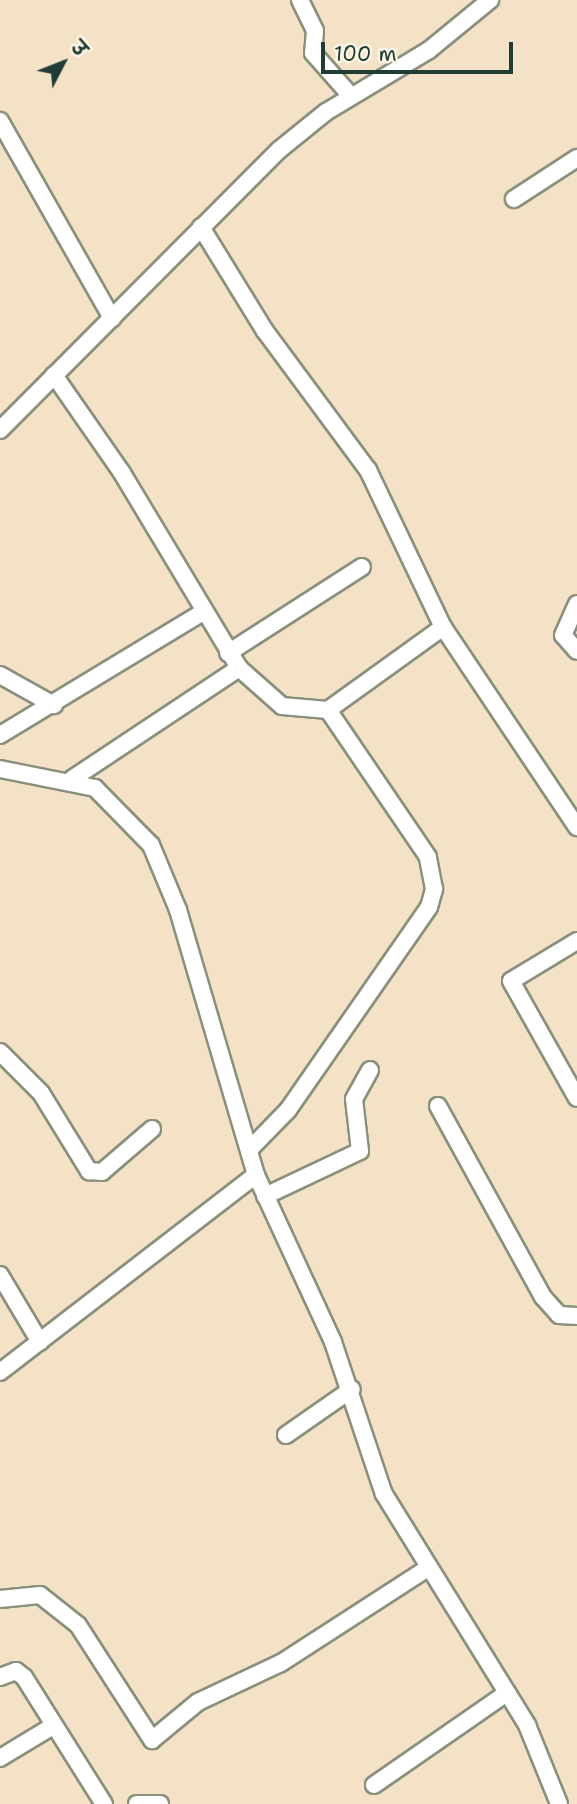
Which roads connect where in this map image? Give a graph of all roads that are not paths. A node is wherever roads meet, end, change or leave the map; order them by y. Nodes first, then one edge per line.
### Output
1 (300, 0) edge
2 (490, 0) edge
3 (351, 96) junction
4 (0, 121) edge
5 (577, 158) edge
6 (514, 199) dead end
7 (201, 227) junction
8 (112, 318) junction
9 (54, 375) junction
10 (1, 423) edge
11 (362, 567) dead end
12 (577, 604) edge
13 (203, 612) junction
14 (443, 626) junction
15 (577, 651) edge
16 (228, 653) junction
17 (239, 668) junction
18 (0, 675) edge
19 (54, 705) junction
20 (328, 710) junction
21 (0, 735) edge
22 (0, 769) edge
23 (72, 779) junction
24 (577, 827) edge
25 (577, 941) edge
26 (0, 1052) edge
27 (370, 1070) dead end
28 (577, 1098) edge
29 (438, 1106) dead end
30 (152, 1129) dead end
31 (249, 1150) junction
32 (256, 1175) junction
33 (265, 1196) junction
34 (0, 1275) edge
35 (577, 1316) edge
36 (40, 1342) junction
37 (0, 1372) edge
38 (352, 1389) junction
39 (286, 1435) dead end
40 (428, 1568) junction
41 (0, 1599) edge
42 (0, 1677) edge
43 (507, 1693) junction
44 (53, 1726) junction
45 (0, 1758) edge
46 (374, 1785) dead end
47 (104, 1804) edge
48 (137, 1804) edge
49 (159, 1804) edge
50 (559, 1804) edge

1 - 3 street
2 - 3 street
3 - 7 street
4 - 8 street
5 - 6 street
7 - 8 street
7 - 14 street
8 - 9 street
9 - 10 street
9 - 13 street
11 - 16 street
12 - 15 street
13 - 16 street
13 - 19 street
14 - 20 street
14 - 24 street
16 - 17 street
17 - 20 street
17 - 23 street
18 - 19 street
19 - 21 street
20 - 31 street
22 - 23 street
23 - 31 street
25 - 28 street
26 - 30 street
27 - 33 street
29 - 35 street
31 - 32 street
32 - 33 street
32 - 36 street
33 - 38 street
34 - 36 street
36 - 37 street
38 - 39 street
38 - 40 street
40 - 41 street
40 - 43 street
42 - 44 street
43 - 46 street
43 - 50 street
44 - 45 street
44 - 47 street
48 - 49 street

